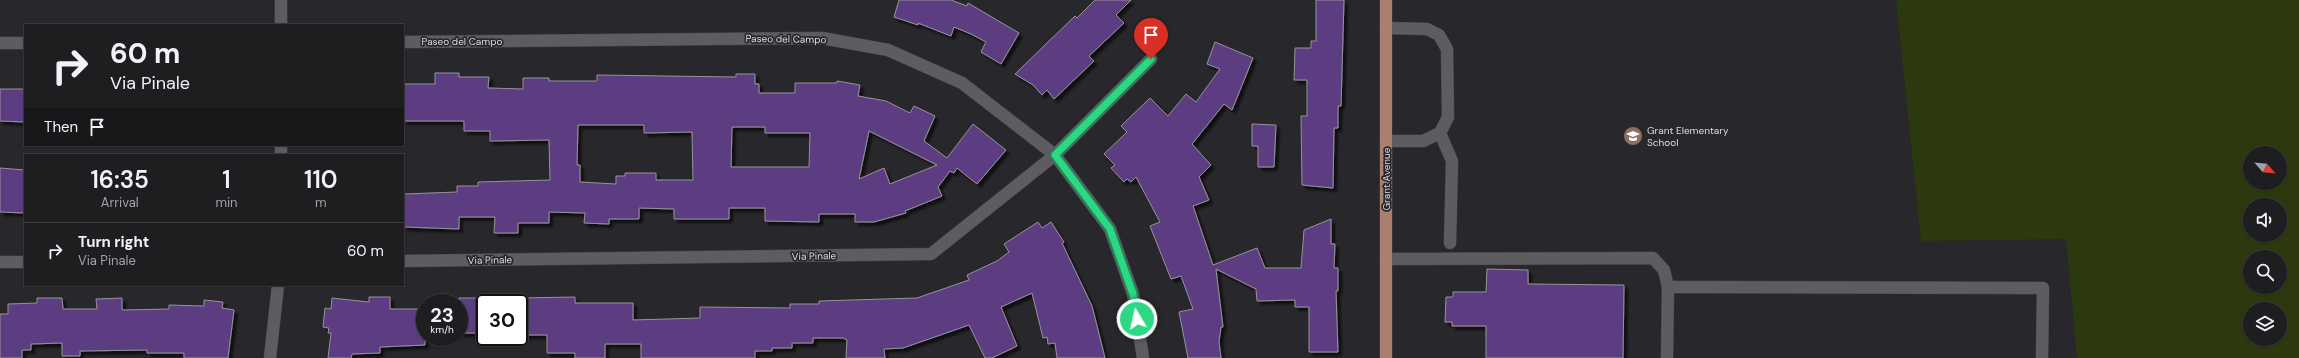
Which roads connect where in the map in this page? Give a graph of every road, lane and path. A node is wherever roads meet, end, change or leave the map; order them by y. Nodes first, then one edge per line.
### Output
1 (281, 0) edge
2 (1386, 0) edge
3 (281, 24) edge
4 (1386, 28) junction
5 (404, 42) edge
6 (0, 43) edge
7 (24, 43) edge
8 (1151, 59) dead end
9 (1440, 133) junction
10 (1386, 141) junction
11 (1055, 155) junction
12 (1450, 243) dead end
13 (1386, 259) junction
14 (404, 261) edge
15 (0, 262) edge
16 (24, 262) edge
17 (278, 286) edge
18 (1668, 287) junction
19 (270, 358) edge
20 (1142, 358) edge
21 (1386, 358) edge
22 (1667, 358) edge
23 (2042, 358) edge

1 - 3 street
2 - 4 main road, Grant Avenue
4 - 9 street
4 - 10 main road, Grant Avenue
5 - 11 street, Paseo del Campo
6 - 7 street
8 - 11 street, Via Pinale
9 - 10 street
9 - 12 street
10 - 13 main road, Grant Avenue
11 - 14 street, Via Pinale
11 - 20 street, Paseo del Campo
13 - 18 street
13 - 21 main road, Grant Avenue
15 - 16 street
17 - 19 street
18 - 22 street
18 - 23 street

